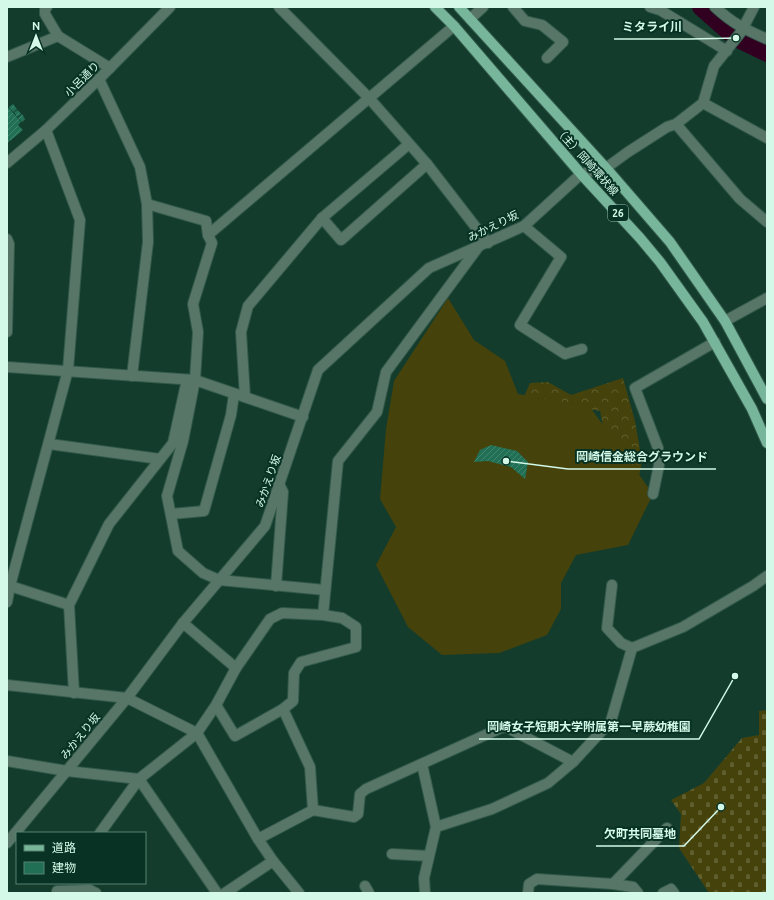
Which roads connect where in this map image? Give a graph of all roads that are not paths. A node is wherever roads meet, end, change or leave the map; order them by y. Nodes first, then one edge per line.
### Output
1 (47, 7) edge
2 (170, 7) edge
3 (279, 7) edge
4 (435, 7) edge
5 (459, 7) edge
6 (483, 7) edge
7 (513, 7) edge
8 (650, 7) edge
9 (715, 7) edge
10 (754, 7) edge
11 (470, 19) junction
12 (454, 26) junction
13 (742, 30) junction
14 (58, 36) junction
15 (767, 39) edge
16 (729, 47) junction
17 (7, 57) edge
18 (547, 58) dead end
19 (110, 68) junction
20 (99, 79) junction
21 (369, 98) junction
22 (703, 103) junction
23 (676, 124) junction
24 (46, 130) junction
25 (767, 138) edge
26 (409, 144) junction
27 (7, 163) edge
28 (427, 164) junction
29 (606, 168) junction
30 (581, 174) junction
31 (147, 204) junction
32 (322, 218) junction
33 (767, 222) edge
34 (524, 226) junction
35 (208, 235) junction
36 (7, 239) edge
37 (484, 245) junction
38 (767, 298) edge
39 (725, 321) junction
40 (7, 332) edge
41 (715, 342) junction
42 (582, 349) dead end
43 (7, 367) edge
44 (68, 370) junction
45 (132, 376) junction
46 (195, 380) junction
47 (234, 394) junction
48 (245, 396) junction
49 (767, 399) edge
50 (303, 417) junction
51 (767, 443) edge
52 (49, 444) junction
53 (160, 459) junction
54 (279, 484) junction
55 (652, 494) dead end
56 (171, 514) junction
57 (767, 576) edge
58 (219, 580) junction
59 (9, 585) edge
60 (612, 585) dead end
61 (276, 586) junction
62 (325, 590) junction
63 (7, 602) edge
64 (69, 605) junction
65 (323, 615) junction
66 (183, 623) junction
67 (632, 648) junction
68 (236, 668) junction
69 (7, 685) edge
70 (74, 693) junction
71 (127, 698) junction
72 (216, 705) junction
73 (283, 709) junction
74 (197, 733) junction
75 (7, 761) edge
76 (573, 762) junction
77 (422, 764) junction
78 (67, 771) junction
79 (140, 779) junction
80 (313, 810) junction
81 (436, 828) junction
82 (667, 828) dead end
83 (16, 832) edge
84 (16, 832) edge
85 (101, 832) edge
86 (258, 839) junction
87 (7, 843) edge
88 (392, 854) dead end
89 (429, 856) junction
90 (273, 861) junction
91 (613, 884) junction
92 (59, 889) edge
93 (96, 893) edge
94 (217, 893) edge
95 (225, 893) edge
96 (299, 893) edge
97 (425, 893) edge
98 (528, 893) edge
99 (638, 893) edge
100 (664, 893) edge
101 (674, 893) edge

1 - 14 street
2 - 19 street, 小呂通り
3 - 21 street
4 - 12 main road, （主）岡崎環状線 / 26
5 - 11 main road, （主）岡崎環状線 / 26
6 - 11 street
7 - 18 street
8 - 16 street
9 - 13 street
10 - 13 street
11 - 29 main road, （主）岡崎環状線 / 26
12 - 21 street
12 - 30 main road, （主）岡崎環状線 / 26
13 - 15 street
13 - 16 street
14 - 17 street
14 - 19 street
16 - 22 street
19 - 20 street, 小呂通り
20 - 24 street, 小呂通り
20 - 31 street
21 - 26 street
21 - 35 street
22 - 23 street
22 - 25 street
23 - 29 street
23 - 33 street
24 - 27 street, 小呂通り
24 - 44 street
26 - 28 street
26 - 32 street
28 - 32 street
28 - 37 street
29 - 30 street
29 - 39 main road, （主）岡崎環状線 / 26
30 - 34 street, みかえり坂
30 - 41 main road, （主）岡崎環状線 / 26
31 - 35 street
31 - 45 street
32 - 48 street
34 - 37 street, みかえり坂
34 - 42 street
35 - 46 street
36 - 40 street
37 - 50 street, みかえり坂
37 - 62 street
38 - 39 street
39 - 49 main road, （主）岡崎環状線 / 26
41 - 51 main road, （主）岡崎環状線 / 26
41 - 55 street
43 - 44 street
44 - 45 street
44 - 52 street
45 - 46 street
46 - 47 street
46 - 53 street
46 - 56 street
47 - 48 street
47 - 56 street
48 - 50 street
50 - 54 street, みかえり坂
52 - 53 street
52 - 59 street
53 - 64 street
54 - 58 street, みかえり坂
54 - 61 street
56 - 58 street
57 - 67 street
58 - 61 street
58 - 66 street, みかえり坂
59 - 63 street
59 - 64 street
60 - 67 street
61 - 62 street
62 - 65 street
64 - 70 street
65 - 68 street
65 - 73 street
66 - 68 street
66 - 71 street, みかえり坂
67 - 76 street
68 - 72 street
69 - 70 street
70 - 71 street
71 - 74 street
71 - 78 street, みかえり坂
72 - 73 street
72 - 74 street
73 - 80 street
74 - 79 street
74 - 86 street
75 - 78 street
76 - 77 street
76 - 81 street
77 - 80 street
77 - 81 street
78 - 79 street
78 - 84 street, みかえり坂
79 - 85 street
79 - 94 street
80 - 86 street
81 - 89 street
82 - 91 street
83 - 87 street, みかえり坂
86 - 90 street
88 - 89 street
89 - 97 street
90 - 95 street
90 - 96 street
91 - 98 street
91 - 99 street
92 - 93 street
100 - 101 street

